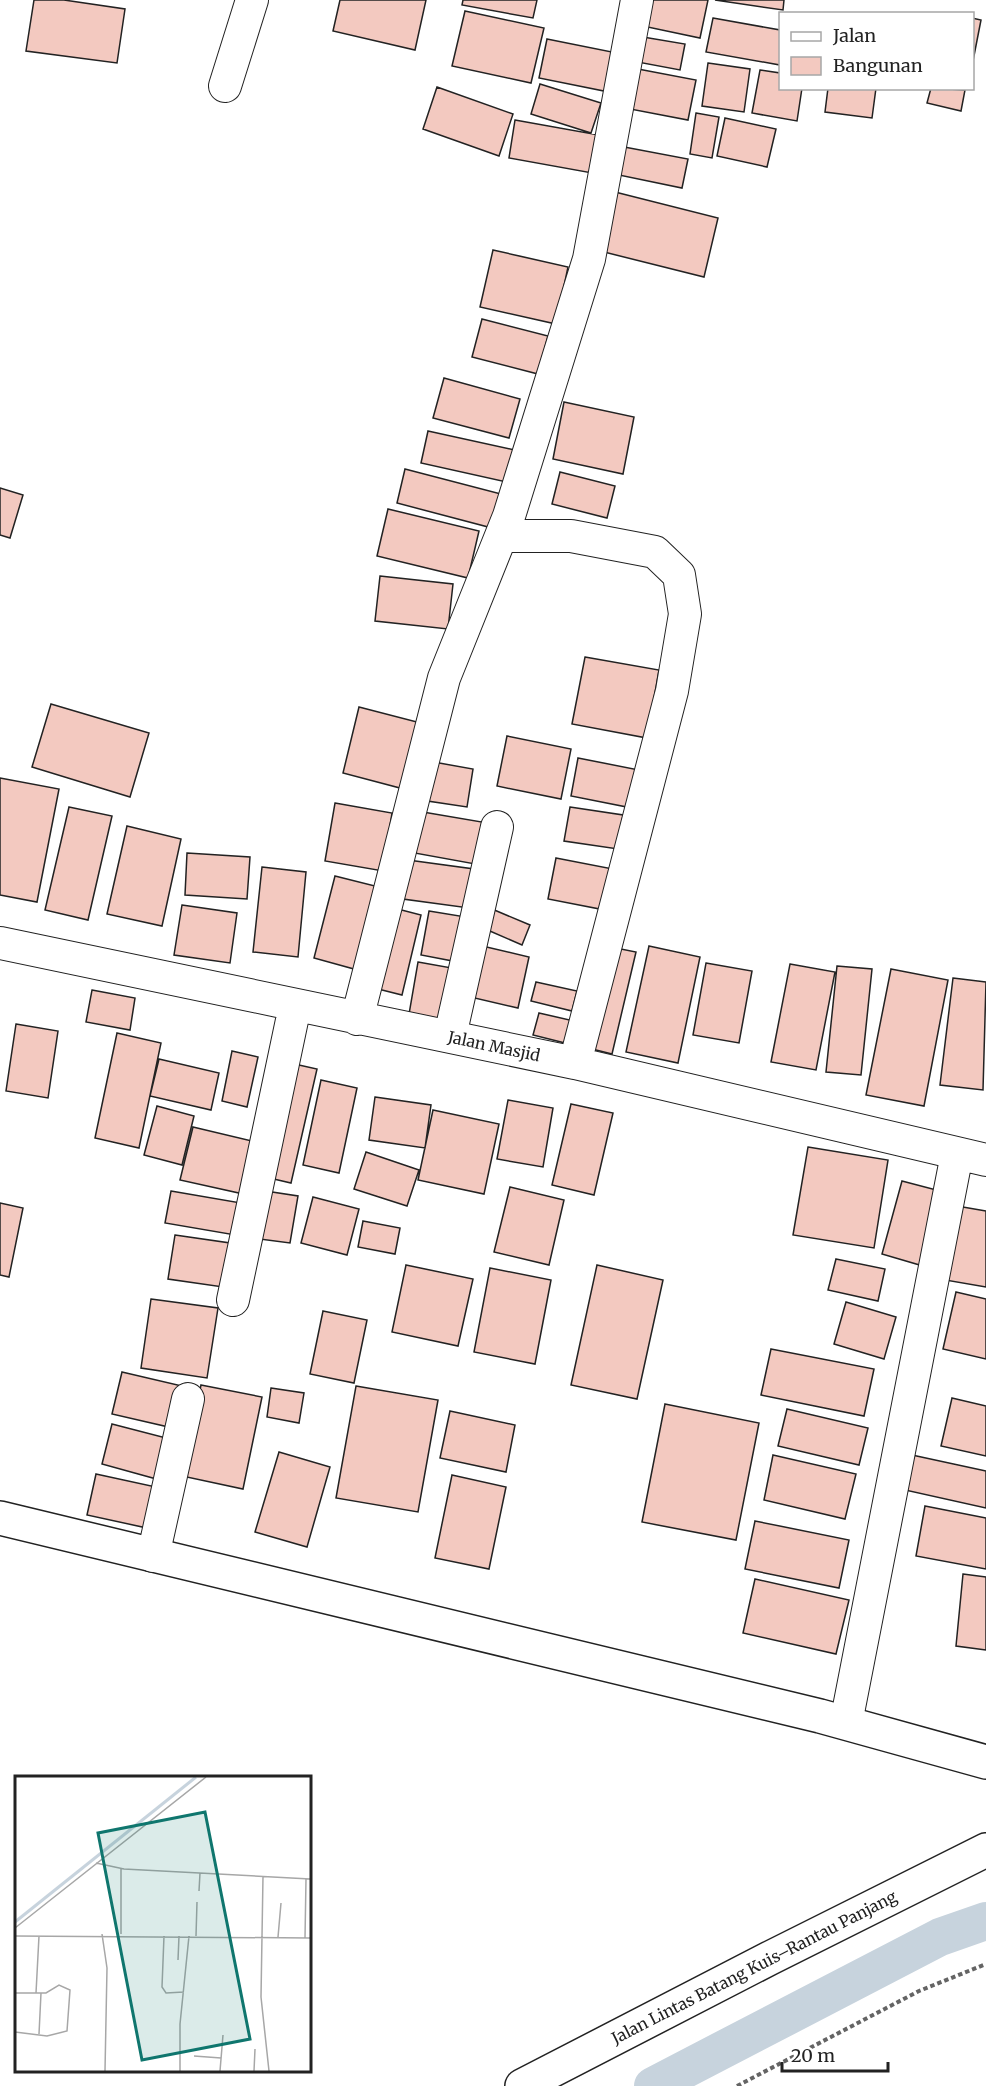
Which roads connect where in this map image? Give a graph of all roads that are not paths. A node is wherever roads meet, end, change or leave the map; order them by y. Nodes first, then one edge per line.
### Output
1 (252, 0) edge
2 (637, 0) edge
3 (225, 86) dead end
4 (502, 536) junction
5 (497, 827) dead end
6 (0, 943) edge
7 (295, 1006) junction
8 (357, 1019) junction
9 (450, 1036) junction
10 (575, 1063) junction
11 (971, 1157) edge
12 (233, 1300) dead end
13 (188, 1399) dead end
14 (0, 1518) edge
15 (153, 1556) junction
16 (846, 1723) junction
17 (986, 1762) edge
18 (986, 1850) edge
19 (522, 2086) edge

1 - 3 street
2 - 4 street
4 - 8 street
4 - 10 street
5 - 9 street
6 - 7 street, Jalan Masjid
7 - 8 street, Jalan Masjid
7 - 12 street
8 - 9 street, Jalan Masjid
9 - 10 street, Jalan Masjid
10 - 11 street, Jalan Masjid
11 - 16 street
13 - 15 street
14 - 15 street
15 - 16 street
16 - 17 street
18 - 19 street, Jalan Lintas Batang Kuis–Rantau Panjang

